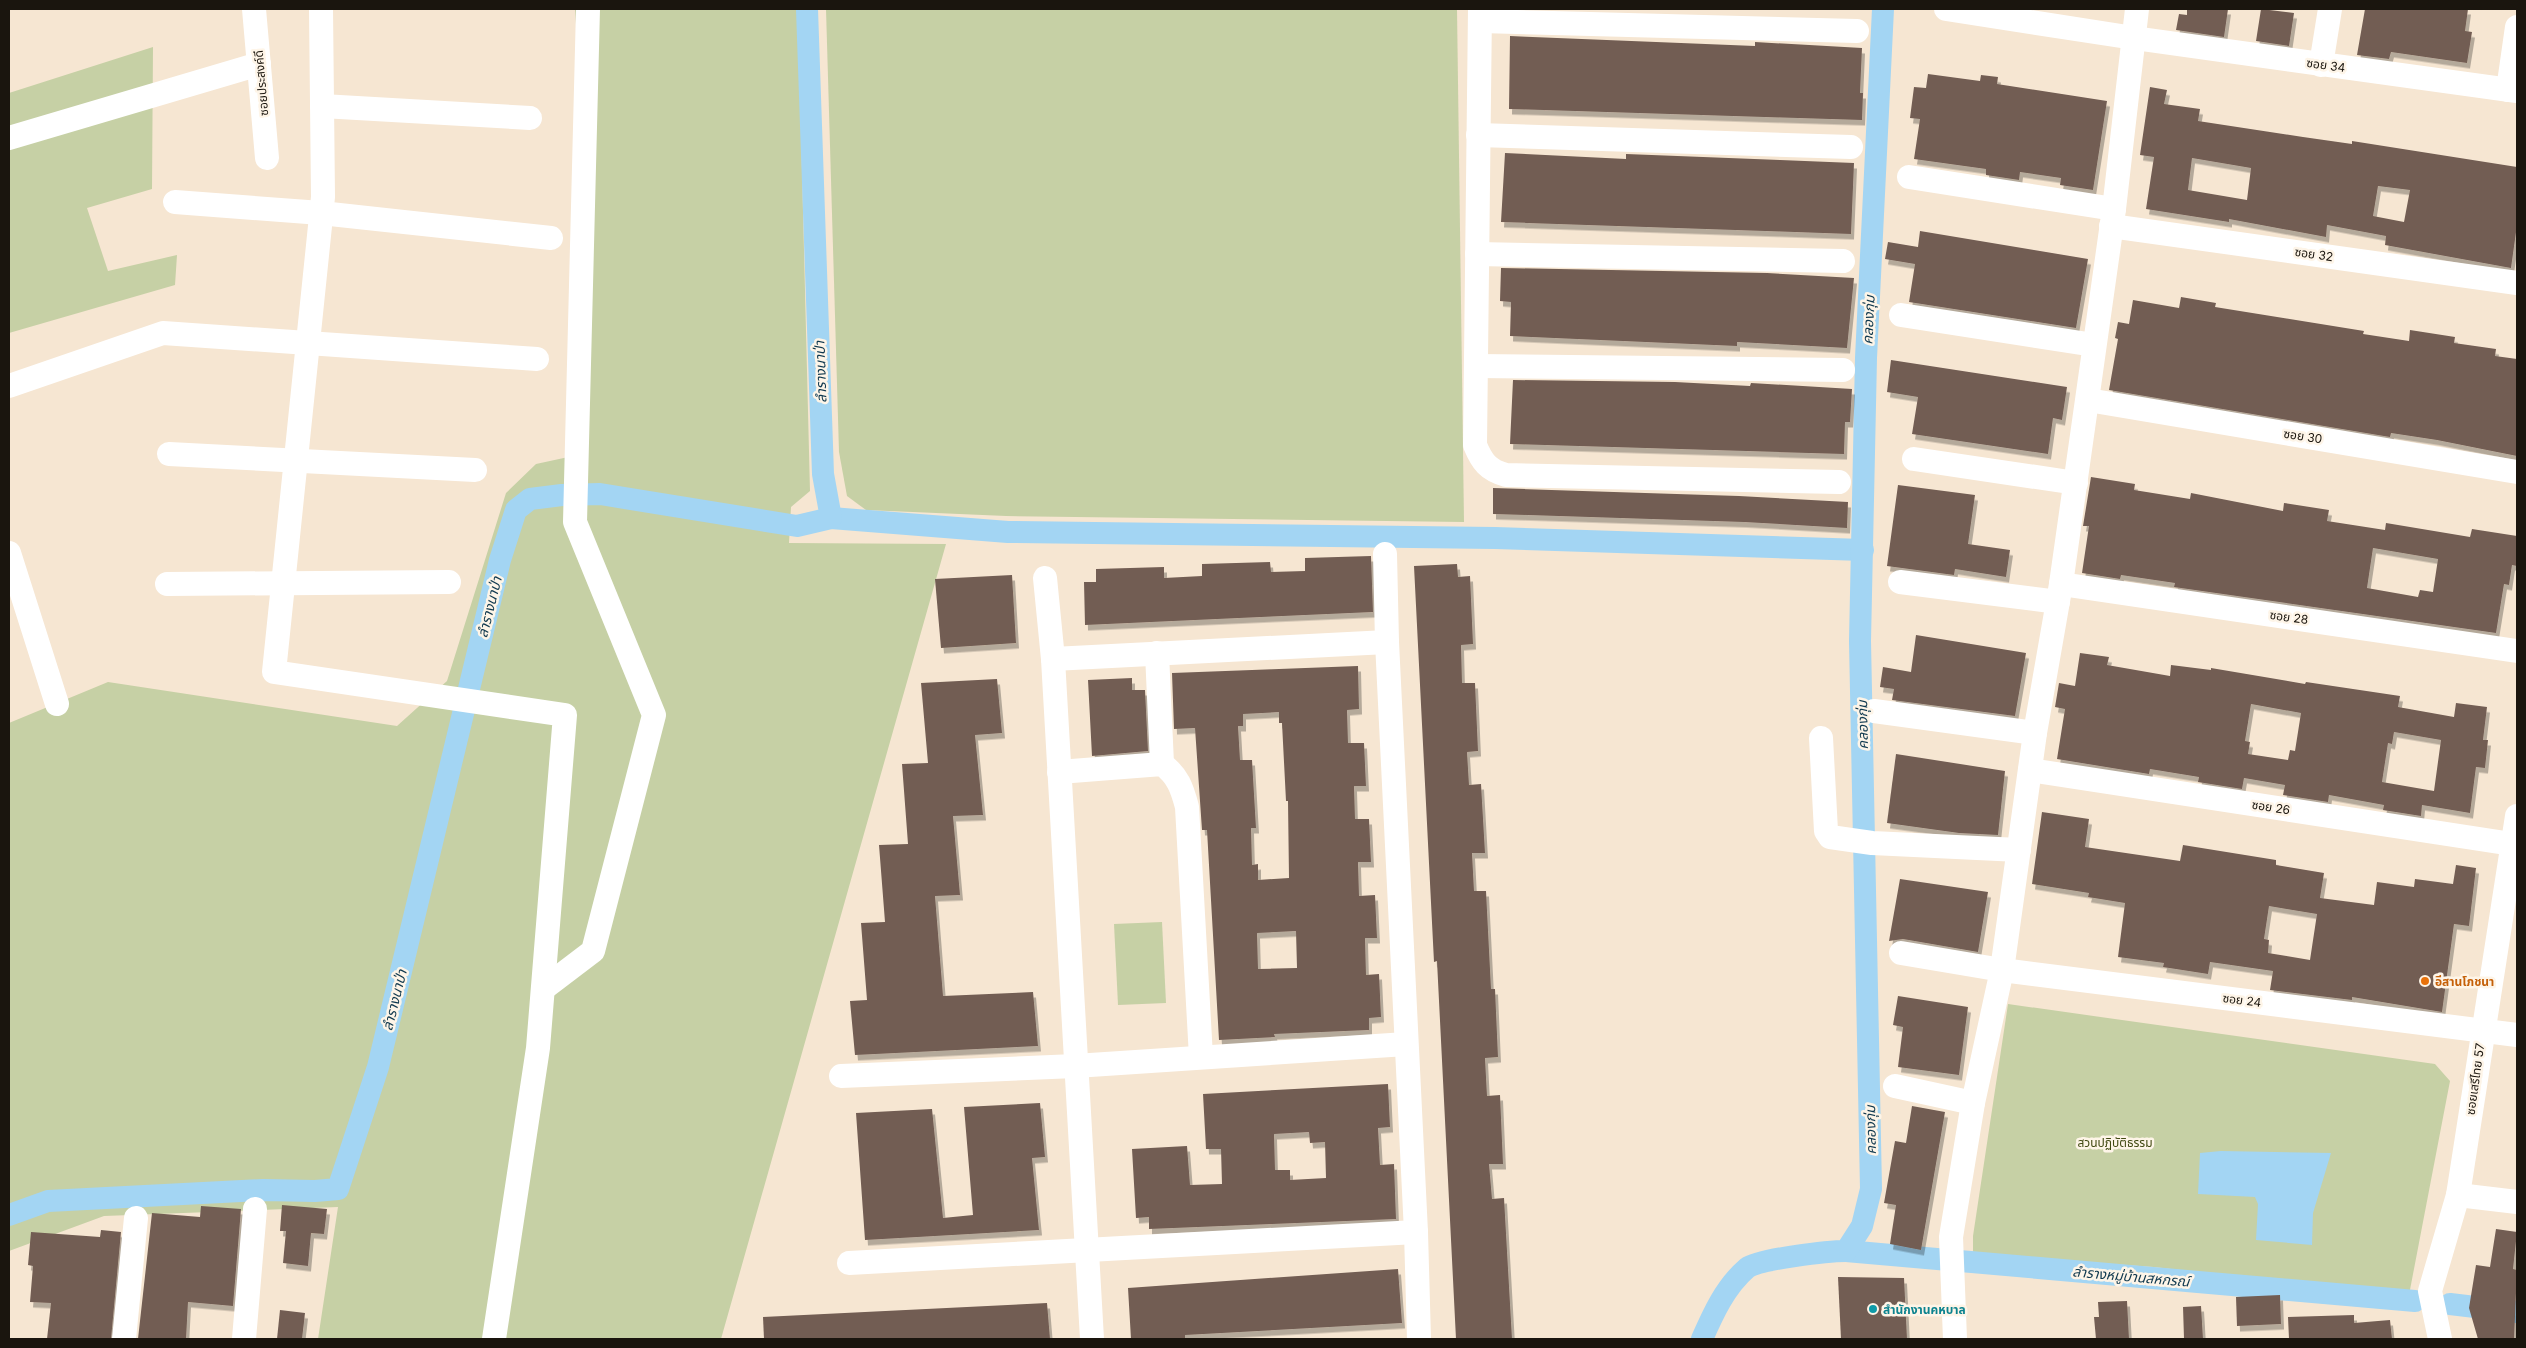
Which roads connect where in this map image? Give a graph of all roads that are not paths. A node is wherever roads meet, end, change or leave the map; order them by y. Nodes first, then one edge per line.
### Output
1 (254, 9) edge
2 (321, 9) edge
3 (588, 9) edge
4 (1946, 9) edge
5 (2138, 9) edge
6 (2330, 9) edge
7 (1480, 15) edge
8 (2517, 27) edge
9 (1857, 31) dead end
10 (2134, 38) junction
11 (259, 64) junction
12 (2321, 65) junction
13 (2513, 90) edge
14 (322, 106) junction
15 (530, 118) dead end
16 (1478, 135) junction
17 (9, 138) edge
18 (1851, 147) dead end
19 (267, 158) dead end
20 (1909, 177) dead end
21 (175, 202) dead end
22 (321, 213) junction
23 (2112, 217) junction
24 (551, 238) dead end
25 (1477, 254) junction
26 (1843, 261) dead end
27 (2517, 283) edge
28 (1900, 315) dead end
29 (308, 342) junction
30 (2094, 346) junction
31 (537, 359) dead end
32 (1476, 366) junction
33 (1843, 370) dead end
34 (9, 386) edge
35 (2088, 400) junction
36 (169, 454) dead end
37 (1914, 459) dead end
38 (295, 461) junction
39 (475, 470) dead end
40 (2517, 472) edge
41 (1839, 482) dead end
42 (2076, 483) junction
43 (9, 552) edge
44 (1385, 554) dead end
45 (1045, 578) dead end
46 (448, 582) dead end
47 (1900, 582) dead end
48 (283, 583) junction
49 (167, 584) dead end
50 (2059, 593) junction
51 (1387, 642) junction
52 (2517, 650) edge
53 (1157, 653) junction
54 (1053, 658) junction
55 (57, 704) dead end
56 (1874, 711) dead end
57 (2035, 733) junction
58 (1821, 738) dead end
59 (1162, 764) junction
60 (2030, 770) junction
61 (1059, 772) junction
62 (2517, 816) edge
63 (2512, 844) junction
64 (2019, 850) junction
65 (2513, 873) edge
66 (1901, 954) dead end
67 (2002, 970) junction
68 (543, 989) junction
69 (2482, 1031) junction
70 (2517, 1036) edge
71 (1406, 1044) junction
72 (1201, 1057) junction
73 (1075, 1066) junction
74 (841, 1076) dead end
75 (1895, 1086) dead end
76 (1973, 1103) junction
77 (2458, 1195) junction
78 (2517, 1202) edge
79 (255, 1209) dead end
80 (136, 1218) dead end
81 (1416, 1232) junction
82 (1086, 1250) junction
83 (849, 1263) dead end
84 (124, 1339) edge
85 (244, 1339) edge
86 (494, 1339) edge
87 (1092, 1339) edge
88 (1419, 1339) edge
89 (1955, 1339) edge
90 (2440, 1339) edge

1 - 11 street, ซอยประสงค์ดี
2 - 14 street
3 - 68 street
4 - 10 street, ซอย 34
5 - 10 street
6 - 12 street
7 - 9 street
7 - 16 street
8 - 13 street
10 - 12 street, ซอย 34
10 - 23 street
11 - 17 street
11 - 19 street, ซอยประสงค์ดี
12 - 13 street, ซอย 34
14 - 15 street
14 - 22 street
16 - 18 street
16 - 25 street
20 - 23 street, ซอย 32
21 - 22 street
22 - 24 street
22 - 29 street
23 - 27 street, ซอย 32
23 - 30 street
25 - 26 street
25 - 32 street
28 - 30 street
29 - 31 street
29 - 34 street
29 - 38 street
30 - 35 street
32 - 33 street
32 - 41 street
35 - 40 street, ซอย 30
35 - 42 street
36 - 38 street
37 - 42 street
38 - 39 street
38 - 48 street
42 - 50 street
43 - 55 street
44 - 51 street
45 - 54 street
46 - 48 street
47 - 50 street, ซอย 28
48 - 49 street
48 - 68 street
50 - 52 street, ซอย 28
50 - 57 street
51 - 53 street
51 - 71 street
53 - 54 street
53 - 59 street
54 - 61 street
56 - 57 street
57 - 60 street
58 - 64 street
59 - 61 street
59 - 72 street
60 - 63 street, ซอย 26
60 - 64 street
61 - 73 street
62 - 63 street, ซอยเสรีไทย 57
63 - 65 street, ซอยเสรีไทย 57
64 - 67 street
65 - 69 street, ซอยเสรีไทย 57
66 - 67 street, ซอย 24
67 - 69 street, ซอย 24
67 - 76 street
68 - 86 street
69 - 70 street, ซอย 24
69 - 77 street, ซอยเสรีไทย 57
71 - 72 street
71 - 81 street
72 - 73 street
73 - 74 street
73 - 82 street
75 - 76 street
76 - 89 street
77 - 78 street
77 - 90 street, ซอยเสรีไทย 57
79 - 85 street
80 - 84 street
81 - 82 street
81 - 88 street
82 - 83 street
82 - 87 street

